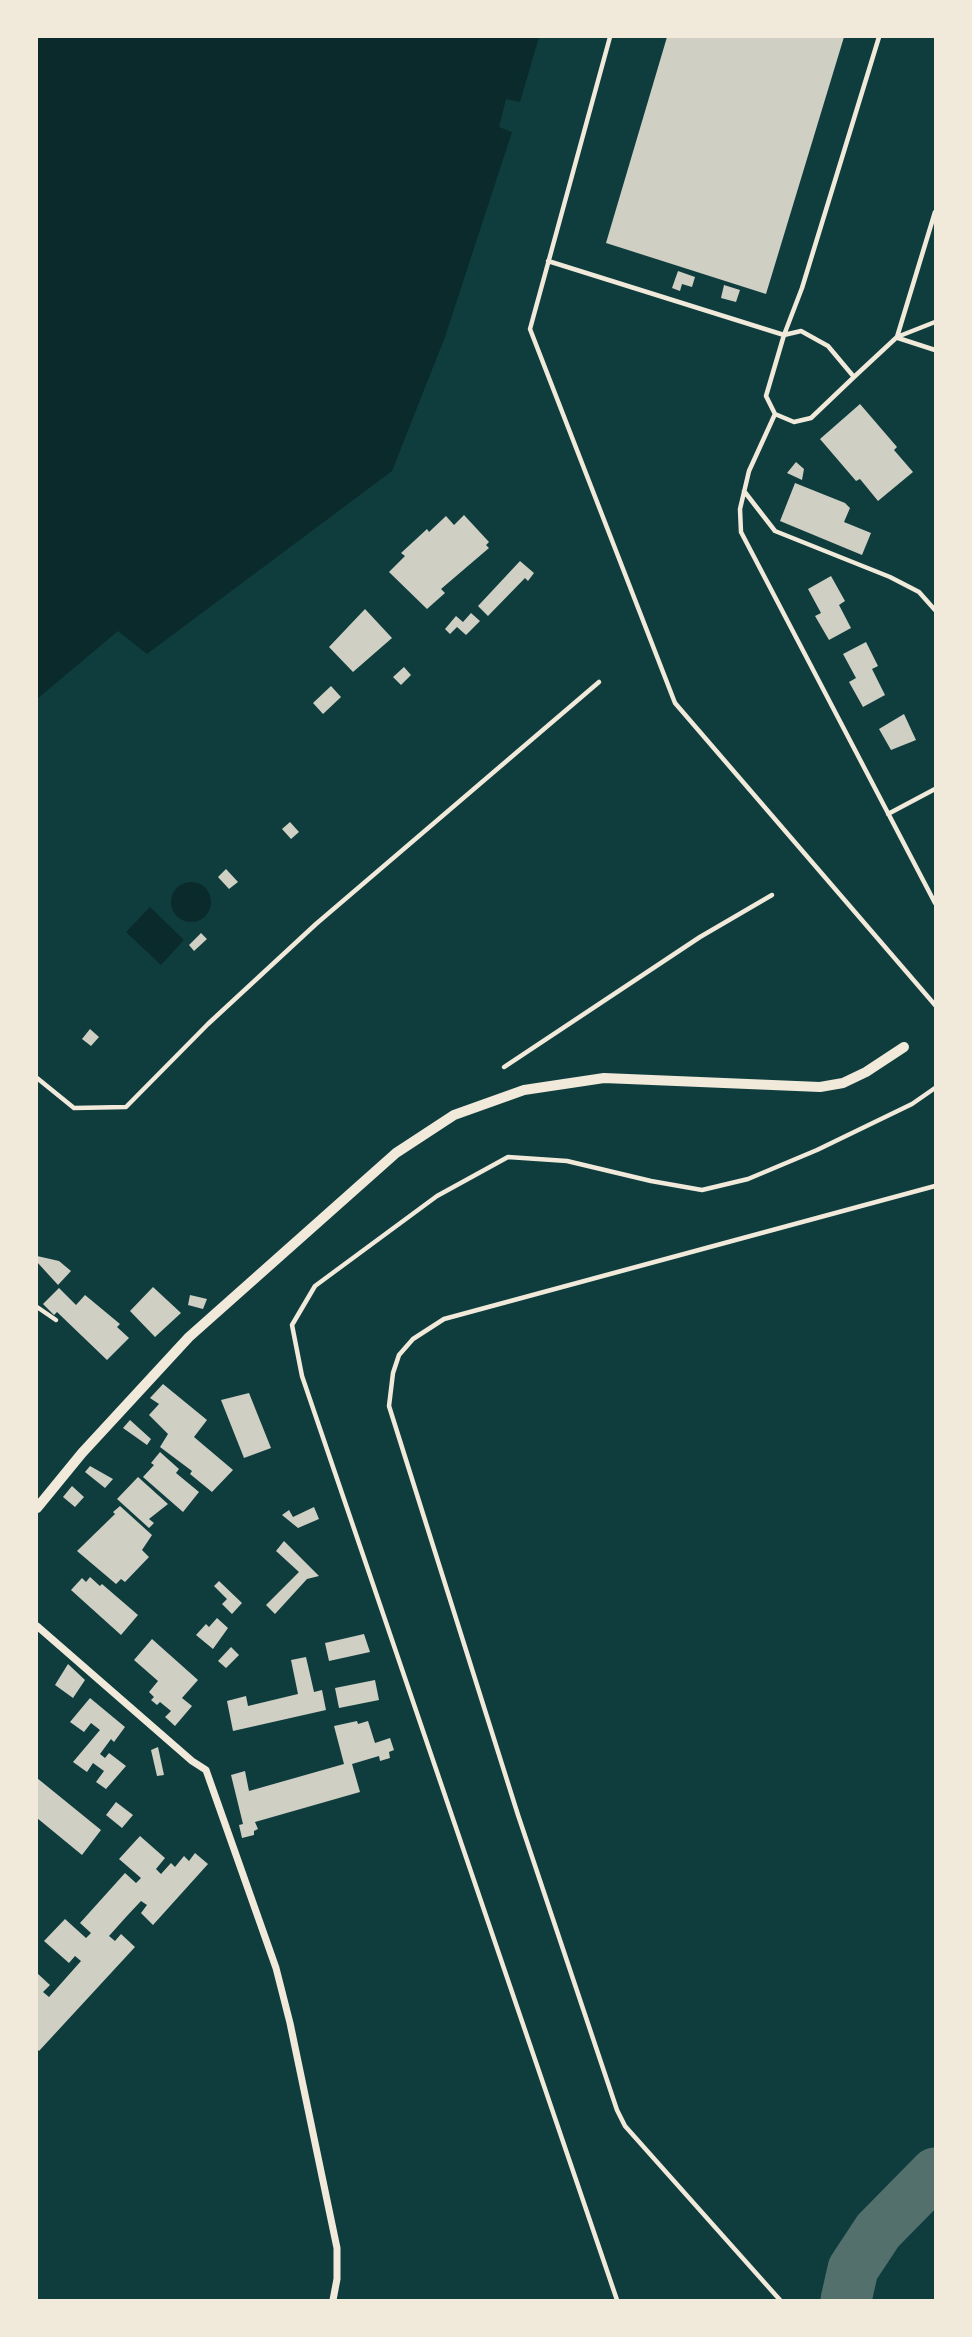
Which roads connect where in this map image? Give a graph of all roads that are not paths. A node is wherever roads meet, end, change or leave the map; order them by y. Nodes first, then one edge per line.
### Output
1 (610, 37) edge
2 (879, 37) edge
3 (935, 212) edge
4 (548, 261) junction
5 (935, 322) edge
6 (784, 335) junction
7 (897, 337) junction
8 (935, 350) edge
9 (854, 377) junction
10 (775, 414) junction
11 (744, 491) junction
12 (935, 610) edge
13 (599, 682) dead end
14 (935, 789) edge
15 (888, 814) junction
16 (772, 895) dead end
17 (935, 903) edge
18 (935, 1005) edge
19 (904, 1047) dead end
20 (504, 1067) dead end
21 (37, 1078) edge
22 (935, 1088) edge
23 (935, 1186) edge
24 (37, 1307) edge
25 (56, 1320) dead end
26 (37, 1508) edge
27 (37, 1626) edge
28 (333, 2300) edge
29 (617, 2300) edge
30 (779, 2300) edge

1 - 4 lane
2 - 6 lane
3 - 7 lane
4 - 6 lane
4 - 18 lane
5 - 7 lane
6 - 9 lane
6 - 10 lane
7 - 8 lane
7 - 9 lane
9 - 10 lane
10 - 11 lane
11 - 12 lane
11 - 15 lane
13 - 21 lane
14 - 15 lane
15 - 17 lane
16 - 20 lane
19 - 26 street
22 - 29 lane
23 - 30 lane
24 - 25 lane
27 - 28 street

